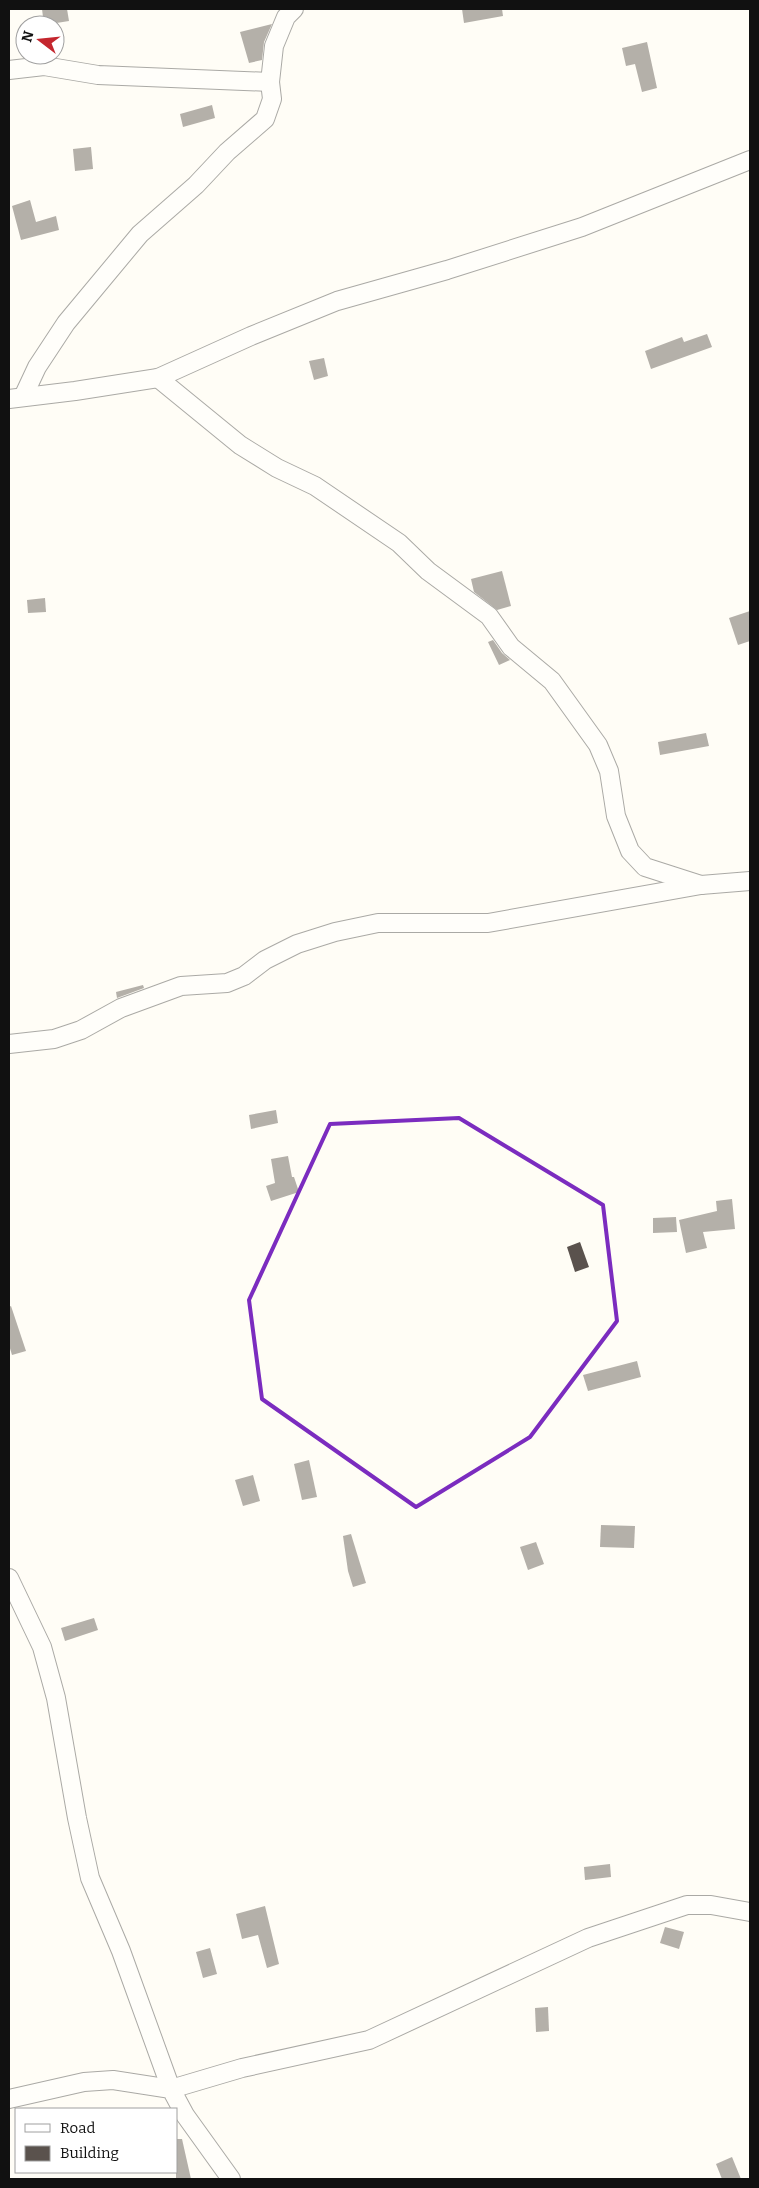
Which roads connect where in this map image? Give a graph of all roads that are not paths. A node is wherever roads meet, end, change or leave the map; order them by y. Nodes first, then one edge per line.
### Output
1 (294, 9) edge
2 (9, 70) edge
3 (270, 82) junction
4 (750, 160) edge
5 (158, 378) junction
6 (16, 398) edge
7 (750, 881) edge
8 (701, 885) junction
9 (9, 1044) edge
10 (9, 1578) edge
11 (750, 1912) edge
12 (171, 2090) junction
13 (9, 2099) edge
14 (231, 2179) edge

1 - 3 street
2 - 3 street
3 - 6 street
4 - 5 street
5 - 6 street
5 - 8 street
7 - 8 street
8 - 9 street
10 - 12 street
11 - 12 street
12 - 13 street
12 - 14 street

